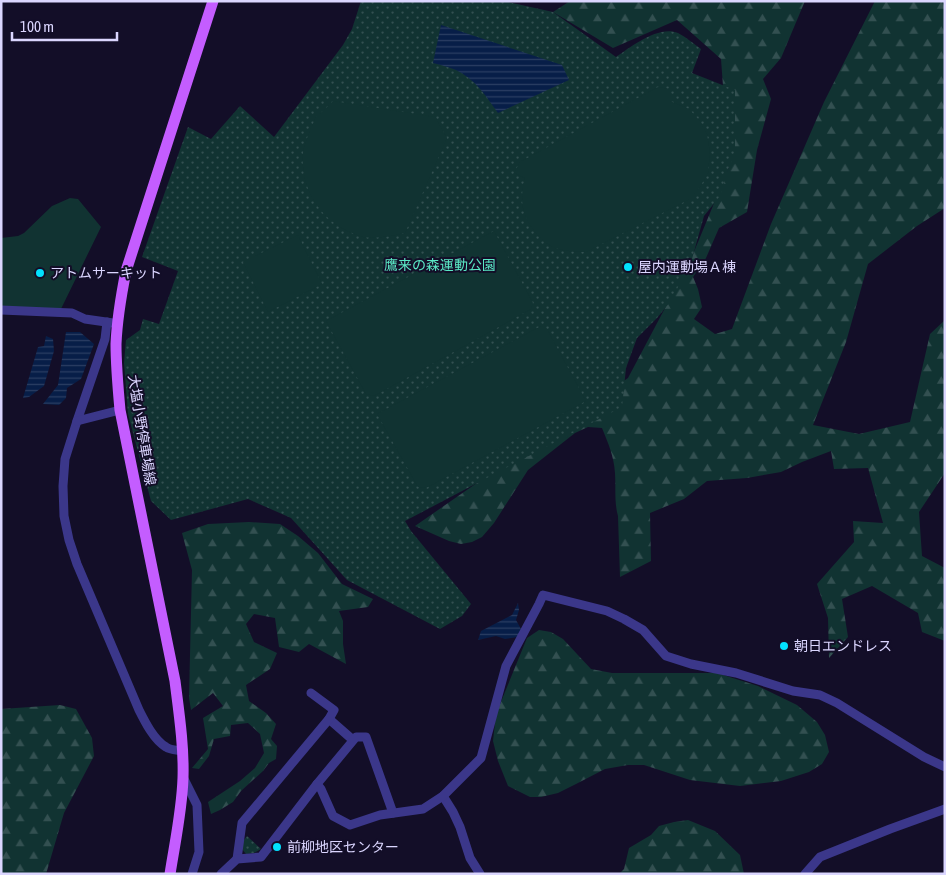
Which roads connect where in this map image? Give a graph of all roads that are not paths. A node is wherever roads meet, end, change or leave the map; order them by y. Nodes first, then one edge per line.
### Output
1 (213, 1) edge
2 (1, 310) edge
3 (112, 323) junction
4 (120, 410) junction
5 (77, 421) junction
6 (311, 693) dead end
7 (329, 719) junction
8 (353, 740) junction
9 (182, 751) junction
10 (945, 767) edge
11 (183, 776) junction
12 (318, 784) junction
13 (443, 796) junction
14 (945, 809) edge
15 (393, 814) junction
16 (237, 860) junction
17 (170, 874) edge
18 (192, 874) edge
19 (221, 874) edge
20 (480, 874) edge
21 (804, 874) edge

1 - 3 main road, 大塩小野停車場線
2 - 3 street
3 - 4 main road, 大塩小野停車場線
3 - 5 street
4 - 5 street
4 - 9 main road, 大塩小野停車場線
5 - 9 street
6 - 7 street
7 - 8 street
7 - 16 street
8 - 12 street
8 - 15 street
9 - 11 main road, 大塩小野停車場線
10 - 13 street
11 - 17 main road, 大塩小野停車場線
11 - 18 street
12 - 15 street
12 - 16 street
13 - 15 street
13 - 20 street
14 - 21 street
16 - 19 street

